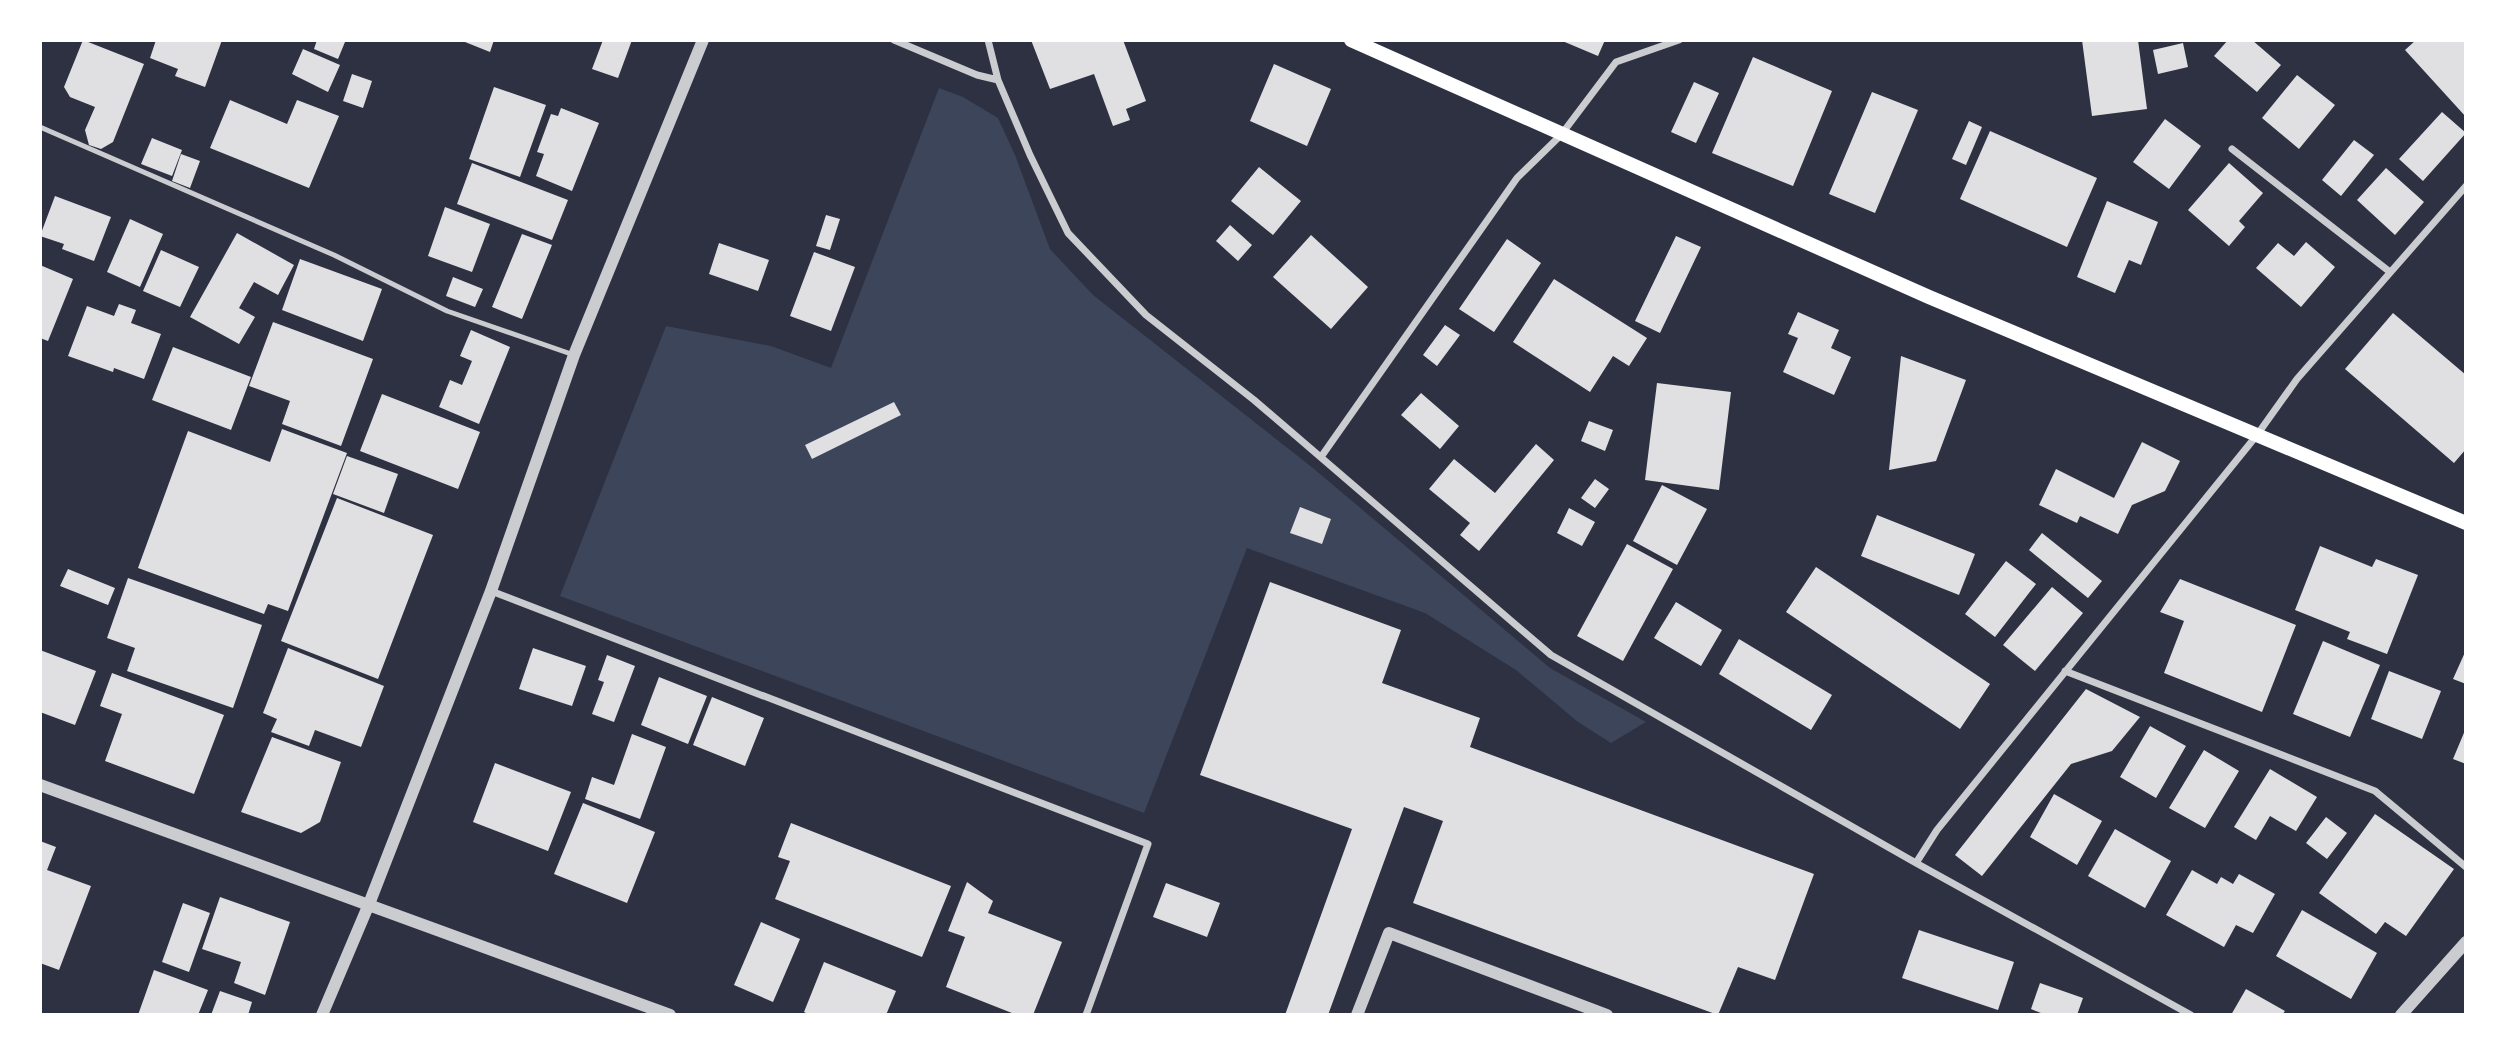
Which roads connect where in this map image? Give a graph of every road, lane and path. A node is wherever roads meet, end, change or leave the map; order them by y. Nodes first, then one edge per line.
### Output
1 (704, 40) edge
2 (894, 40) edge
3 (988, 40) edge
4 (1351, 40) edge
5 (1679, 40) edge
6 (998, 80) junction
7 (40, 127) edge
8 (1561, 135) junction
9 (2232, 149) dead end
10 (2466, 186) edge
11 (2390, 272) junction
12 (574, 355) junction
13 (2257, 435) junction
14 (1321, 457) junction
15 (2466, 523) edge
16 (491, 591) junction
17 (2065, 671) junction
18 (40, 785) edge
19 (1916, 863) junction
20 (2466, 867) edge
21 (369, 904) junction
22 (2466, 942) edge
23 (323, 1015) edge
24 (670, 1015) edge
25 (1086, 1015) edge
26 (1357, 1015) edge
27 (1607, 1015) edge
28 (2191, 1015) edge
29 (2400, 1015) edge

1 - 12 street
2 - 6 street
3 - 6 street
4 - 8 main road
5 - 8 street
6 - 14 street
7 - 12 lane
8 - 13 main road
8 - 14 street
9 - 11 street
10 - 11 street
11 - 13 street
12 - 16 street
13 - 15 main road
13 - 17 street
14 - 19 street
16 - 21 street
16 - 25 street
17 - 19 street
17 - 20 street
18 - 21 street
19 - 28 street
21 - 23 street
21 - 24 street
22 - 29 street
26 - 27 street

